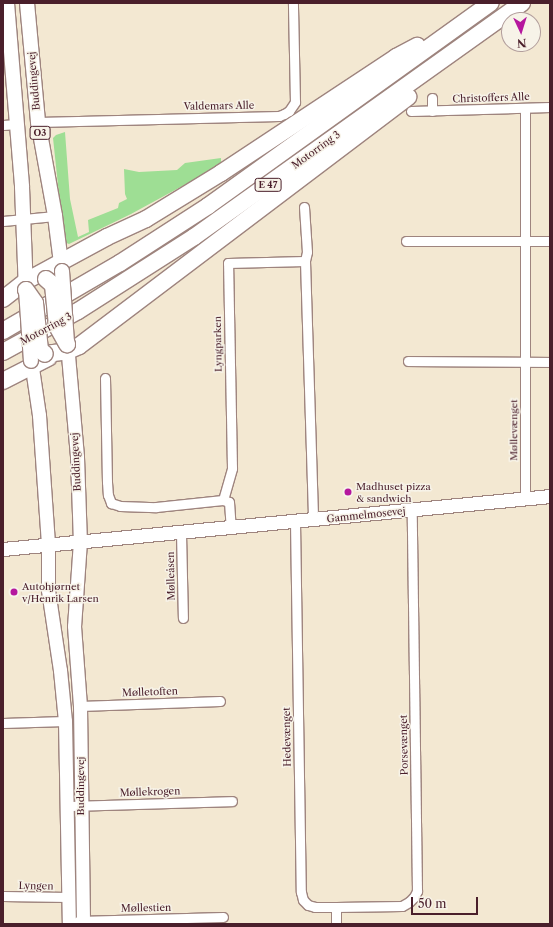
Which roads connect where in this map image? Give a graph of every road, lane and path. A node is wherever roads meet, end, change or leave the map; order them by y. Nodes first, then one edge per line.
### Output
1 (7, 3) edge
2 (27, 3) edge
3 (293, 3) edge
4 (491, 3) edge
5 (522, 3) edge
6 (510, 12) edge
7 (470, 19) junction
8 (501, 19) edge
9 (501, 20) edge
10 (432, 98) dead end
11 (550, 107) edge
12 (525, 108) junction
13 (411, 111) dead end
14 (432, 111) junction
15 (38, 122) junction
16 (17, 124) junction
17 (3, 125) edge
18 (304, 207) dead end
19 (55, 216) junction
20 (23, 219) junction
21 (3, 221) edge
22 (406, 241) dead end
23 (525, 241) junction
24 (550, 241) edge
25 (305, 261) junction
26 (61, 267) junction
27 (26, 285) junction
28 (3, 299) edge
29 (3, 331) edge
30 (3, 352) edge
31 (50, 355) junction
32 (408, 361) dead end
33 (525, 362) junction
34 (550, 362) edge
35 (105, 378) dead end
36 (3, 381) edge
37 (550, 496) edge
38 (525, 499) junction
39 (223, 500) junction
40 (412, 510) junction
41 (313, 520) junction
42 (295, 522) junction
43 (230, 528) junction
44 (181, 533) junction
45 (80, 541) junction
46 (48, 544) junction
47 (3, 549) edge
48 (183, 618) dead end
49 (220, 701) dead end
50 (80, 706) junction
51 (65, 721) junction
52 (3, 723) edge
53 (232, 801) dead end
54 (67, 806) junction
55 (81, 806) junction
56 (3, 896) edge
57 (68, 897) junction
58 (336, 907) junction
59 (223, 917) dead end
60 (69, 922) edge
61 (83, 922) edge
62 (336, 924) edge

1 - 16 main road, Buddingevej / O3
2 - 15 main road, Buddingevej / O3
3 - 15 street, Valdemars Alle
4 - 7 highway, Motorring 3 / E 47
5 - 6 highway, Motorring 3 / E 47
7 - 26 highway
7 - 29 highway, Motorring 3 / E 47
8 - 30 highway, Motorring 3 / E 47
9 - 31 highway
10 - 14 street
11 - 12 street, Christoffers Alle
12 - 14 street, Christoffers Alle
12 - 23 street, Møllevænget
13 - 14 street, Christoffers Alle
15 - 19 main road, Buddingevej / O3
16 - 17 street
16 - 20 main road, Buddingevej / O3
18 - 25 street
19 - 20 street
19 - 26 main road, Buddingevej / O3
20 - 21 street
20 - 27 main road, Buddingevej / O3
22 - 23 street
23 - 24 street
23 - 33 street, Møllevænget
25 - 39 street, Lyngparken
25 - 41 street
26 - 27 highway
26 - 31 main road, Buddingevej / O3, bridge
27 - 28 highway
27 - 31 highway, bridge
27 - 31 highway, bridge
31 - 36 highway
31 - 45 street, Buddingevej
31 - 46 street, Buddingevej
32 - 33 street
33 - 34 street
33 - 38 street, Møllevænget
35 - 39 street
37 - 38 street, Gammelmosevej
38 - 40 street, Gammelmosevej
39 - 43 street
40 - 41 street, Gammelmosevej
40 - 58 street, Porsevænget
41 - 42 street, Gammelmosevej
42 - 43 street, Gammelmosevej
42 - 58 street, Hedevænget
43 - 44 street, Gammelmosevej
44 - 45 street, Gammelmosevej
44 - 48 street, Mølleåsen
45 - 46 street, Gammelmosevej
45 - 50 street, Buddingevej
46 - 47 street, Gammelmosevej
46 - 51 street, Buddingevej
49 - 50 street, Mølletoften
50 - 55 street, Buddingevej
51 - 52 street
51 - 54 street, Buddingevej
53 - 55 street, Møllekrogen
54 - 55 street, Møllekrogen
54 - 57 street, Buddingevej
55 - 61 street, Buddingevej
56 - 57 street, Lyngen
57 - 60 street, Buddingevej
58 - 62 street
59 - 61 street, Møllestien
60 - 61 street, Møllestien

